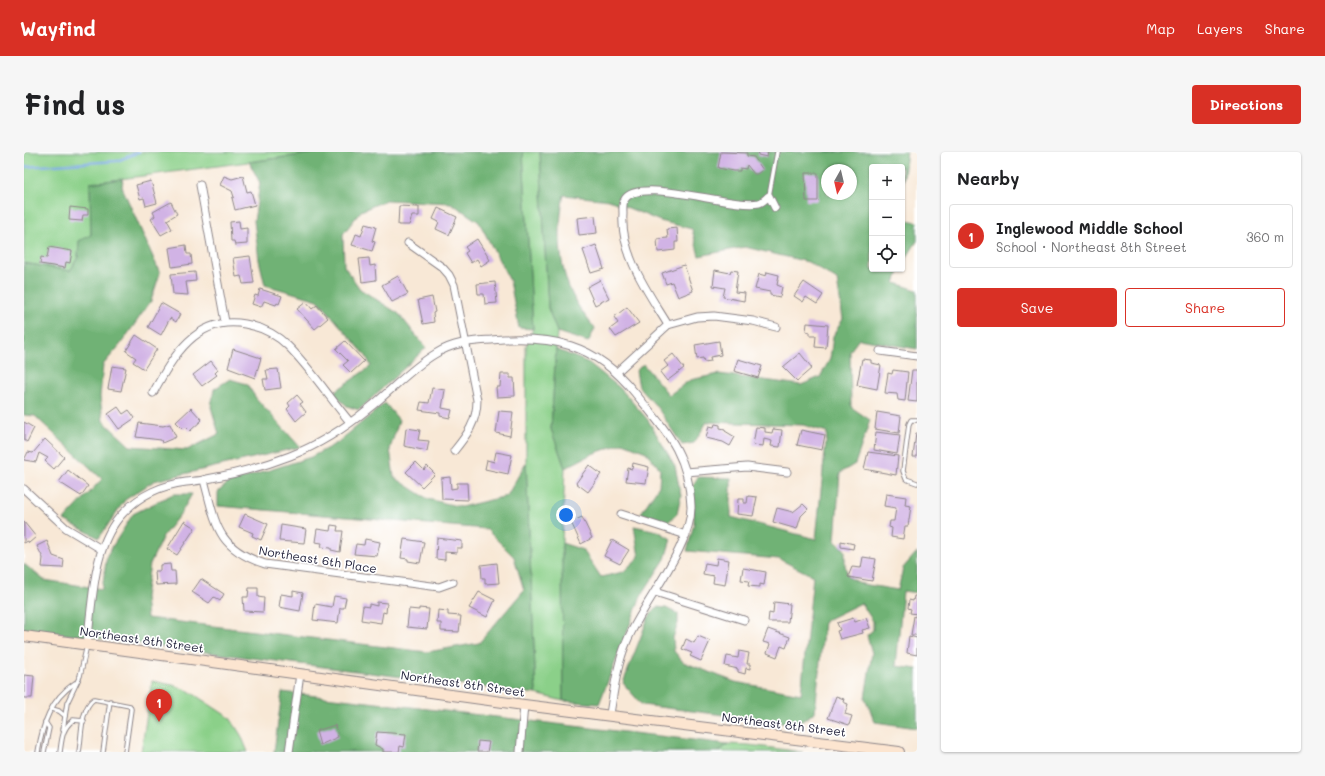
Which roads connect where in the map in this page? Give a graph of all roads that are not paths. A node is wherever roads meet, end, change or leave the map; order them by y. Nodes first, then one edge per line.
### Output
1 (777, 152) edge
2 (200, 185) dead end
3 (769, 196) junction
4 (775, 208) dead end
5 (408, 243) dead end
6 (224, 322) junction
7 (668, 325) junction
8 (776, 327) dead end
9 (466, 341) junction
10 (880, 351) dead end
11 (917, 356) edge
12 (617, 372) junction
13 (153, 393) dead end
14 (917, 420) edge
15 (350, 422) junction
16 (454, 451) dead end
17 (686, 472) junction
18 (787, 472) dead end
19 (204, 480) junction
20 (917, 483) edge
21 (24, 489) edge
22 (622, 514) dead end
23 (686, 535) junction
24 (101, 549) junction
25 (453, 582) dead end
26 (655, 592) junction
27 (744, 620) dead end
28 (24, 636) edge
29 (87, 644) junction
30 (300, 674) junction
31 (76, 683) junction
32 (110, 701) junction
33 (524, 705) junction
34 (52, 709) junction
35 (610, 714) junction
36 (64, 716) junction
37 (84, 721) junction
38 (45, 722) junction
39 (63, 730) junction
40 (38, 752) edge
41 (44, 752) edge
42 (60, 752) edge
43 (79, 752) edge
44 (103, 752) edge
45 (126, 752) edge
46 (289, 752) edge
47 (520, 752) edge
48 (899, 752) edge

1 - 3 lane
2 - 6 street
3 - 4 street
3 - 7 street
5 - 9 street
6 - 13 street
6 - 15 street
7 - 8 street
7 - 12 street
9 - 12 street
9 - 15 street
9 - 16 street
10 - 11 street
12 - 17 street
14 - 20 lane
15 - 19 street
17 - 18 street
17 - 23 street
19 - 24 street
19 - 25 street, Northeast 6th Place
21 - 24 street
22 - 23 street
23 - 26 street
24 - 29 street
26 - 27 street
26 - 35 street
28 - 29 street, Northeast 8th Street
29 - 30 street, Northeast 8th Street
29 - 31 lane
30 - 33 street, Northeast 8th Street
30 - 46 street
31 - 34 lane
31 - 36 lane
32 - 37 lane
32 - 44 lane
32 - 45 lane
33 - 35 street, Northeast 8th Street
33 - 47 street
34 - 36 lane
34 - 38 lane
35 - 48 street, Northeast 8th Street
36 - 39 lane
37 - 39 lane
37 - 43 lane
38 - 40 lane
38 - 41 lane
39 - 42 lane

